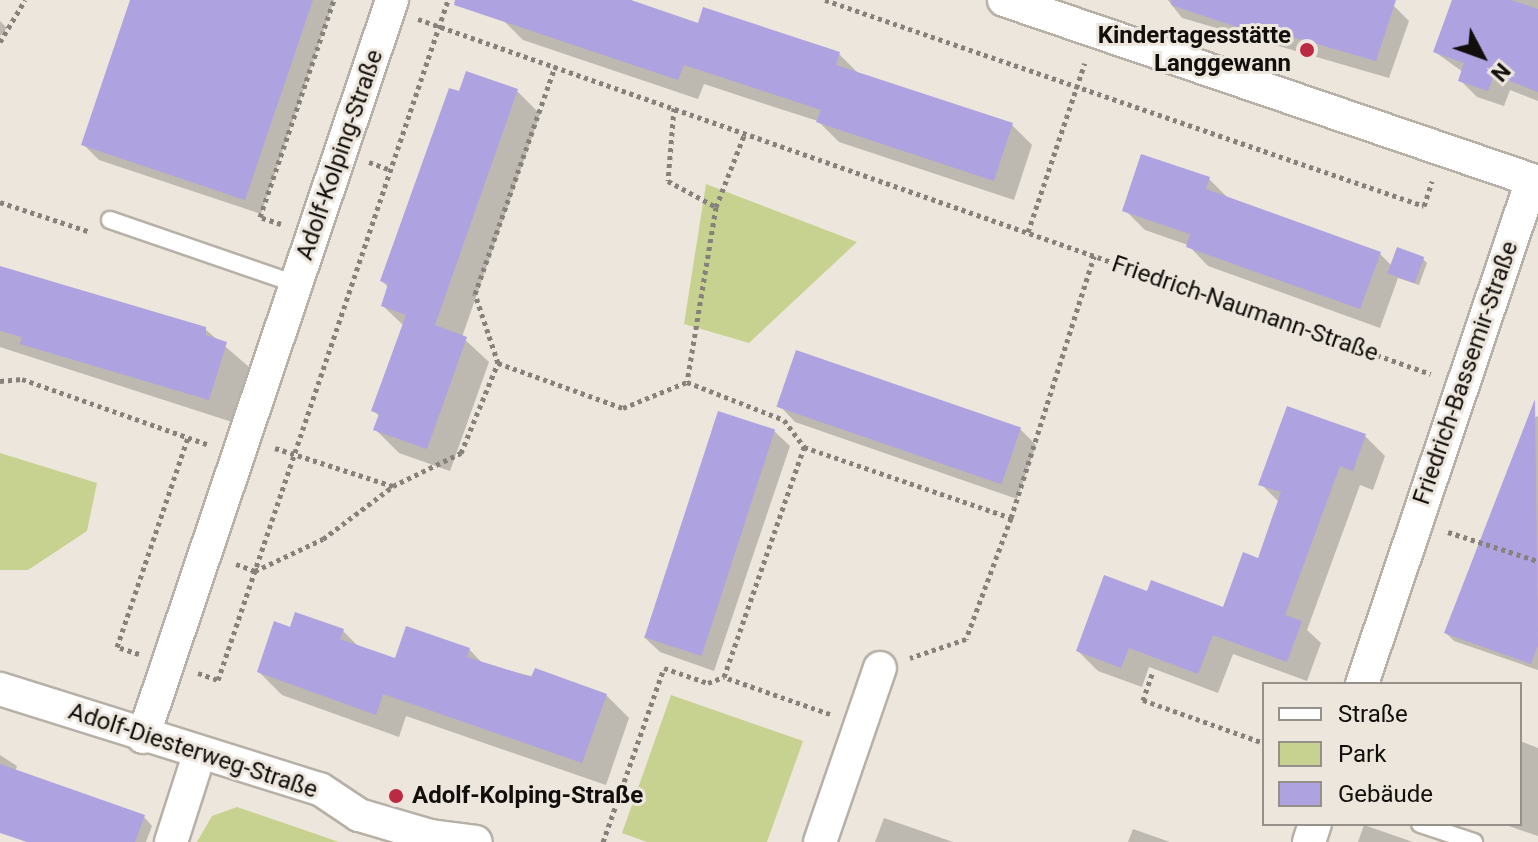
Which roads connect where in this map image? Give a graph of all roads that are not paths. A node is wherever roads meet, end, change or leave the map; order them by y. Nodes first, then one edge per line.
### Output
1 (1004, 0) edge
2 (391, 4) edge
3 (1535, 181) edge
4 (110, 220) road end
5 (296, 284) junction
6 (880, 668) road end
7 (1363, 682) edge
8 (0, 689) edge
9 (143, 737) junction
10 (199, 755) junction
11 (1426, 826) edge
12 (171, 842) edge
13 (476, 842) edge
14 (820, 842) edge
15 (1474, 842) edge

1 - 3 street
2 - 5 street, Adolf-Kolping-Straße
3 - 7 street, Friedrich-Bassemir-Straße
4 - 5 lane
5 - 9 street, Adolf-Kolping-Straße
6 - 14 street
8 - 9 street, Adolf-Diesterweg-Straße
9 - 10 street, Adolf-Diesterweg-Straße
10 - 12 street
10 - 13 street, Adolf-Diesterweg-Straße
11 - 15 lane

